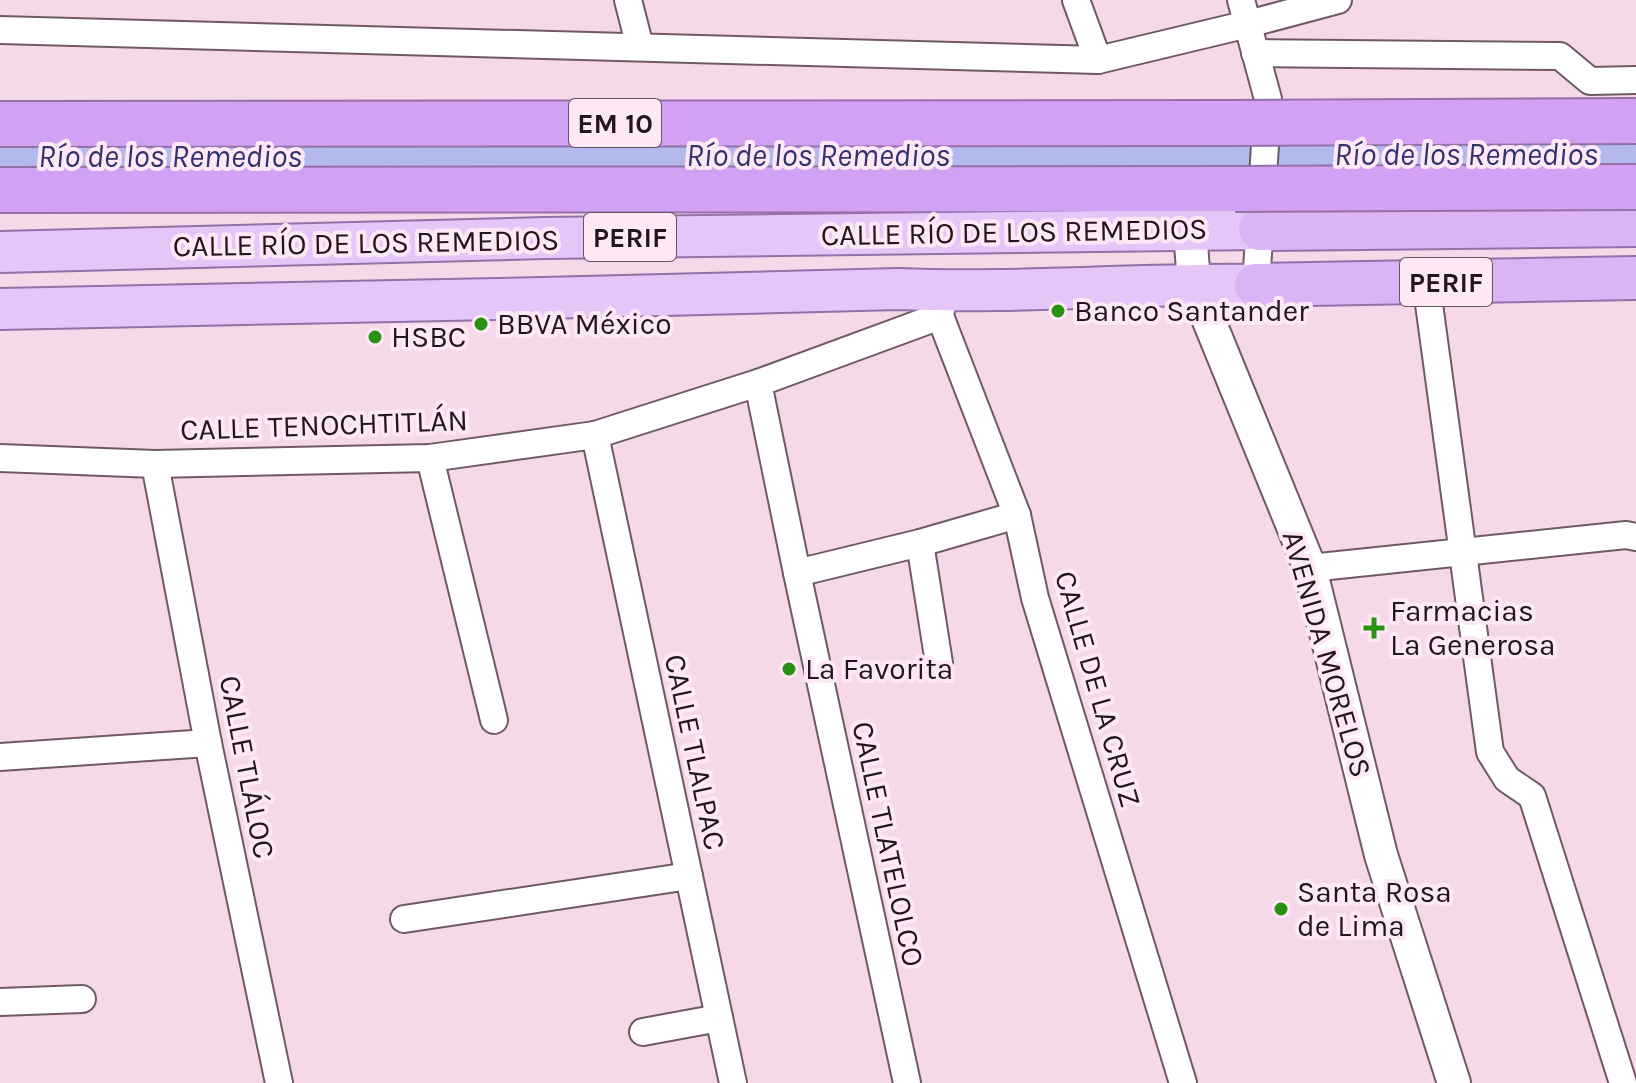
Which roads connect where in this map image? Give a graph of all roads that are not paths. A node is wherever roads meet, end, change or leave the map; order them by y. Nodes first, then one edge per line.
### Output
1 (628, 0) edge
2 (1076, 0) edge
3 (1338, 0) edge
4 (1244, 12) edge
5 (0, 30) edge
6 (640, 47) junction
7 (1255, 53) junction
8 (1098, 60) junction
9 (1636, 80) edge
10 (1636, 121) edge
11 (0, 124) edge
12 (1636, 187) edge
13 (0, 190) edge
14 (1260, 220) junction
15 (1636, 225) edge
16 (1190, 230) junction
17 (0, 252) edge
18 (1636, 278) edge
19 (1426, 282) junction
20 (1194, 284) junction
21 (1256, 285) junction
22 (942, 304) junction
23 (0, 309) edge
24 (758, 383) junction
25 (595, 435) junction
26 (0, 458) edge
27 (430, 458) junction
28 (155, 464) junction
29 (1017, 515) junction
30 (1636, 537) edge
31 (920, 543) junction
32 (1461, 551) junction
33 (1310, 568) junction
34 (797, 573) junction
35 (939, 663) dead end
36 (494, 720) dead end
37 (208, 743) junction
38 (0, 757) edge
39 (689, 876) junction
40 (404, 919) dead end
41 (82, 999) dead end
42 (0, 1002) edge
43 (719, 1018) junction
44 (643, 1032) dead end
45 (279, 1083) edge
46 (733, 1083) edge
47 (907, 1083) edge
48 (1183, 1083) edge
49 (1454, 1083) edge
50 (1623, 1083) edge

1 - 6 street
2 - 8 street
3 - 4 street
4 - 7 street
4 - 8 street
5 - 6 street
6 - 8 street
7 - 9 street
7 - 14 street, bridge
10 - 11 highway, EM 10, bridge
12 - 13 highway, EM 10, bridge
14 - 15 highway, PERIF
14 - 16 main road, CALLE RÍO DE LOS REMEDIOS / PERIF
14 - 21 street
16 - 17 main road, CALLE RÍO DE LOS REMEDIOS / PERIF
16 - 20 street, AVENIDA MORELOS
18 - 19 highway, PERIF
19 - 21 highway, PERIF
19 - 32 street
20 - 21 main road, CALLE RÍO DE LOS REMEDIOS / PERIF
20 - 22 main road, CALLE RÍO DE LOS REMEDIOS / PERIF
20 - 33 street, AVENIDA MORELOS
22 - 23 main road, CALLE RÍO DE LOS REMEDIOS / PERIF
22 - 24 street, CALLE TENOCHTITLÁN
22 - 29 street, CALLE DE LA CRUZ
24 - 25 street, CALLE TENOCHTITLÁN
24 - 34 street, CALLE TLATELOLCO
25 - 27 street, CALLE TENOCHTITLÁN
25 - 39 street, CALLE TLALPAC
26 - 28 street, CALLE TENOCHTITLÁN
27 - 28 street, CALLE TENOCHTITLÁN
27 - 36 street
28 - 37 street, CALLE TLÁLOC
29 - 31 street
29 - 48 street, CALLE DE LA CRUZ
30 - 32 street
31 - 34 street
31 - 35 street
32 - 33 street
32 - 50 street
33 - 49 street, AVENIDA MORELOS
34 - 47 street, CALLE TLATELOLCO
37 - 38 street
37 - 45 street, CALLE TLÁLOC
39 - 40 street
39 - 43 street, CALLE TLALPAC
41 - 42 street
43 - 44 street
43 - 46 street, CALLE TLALPAC

